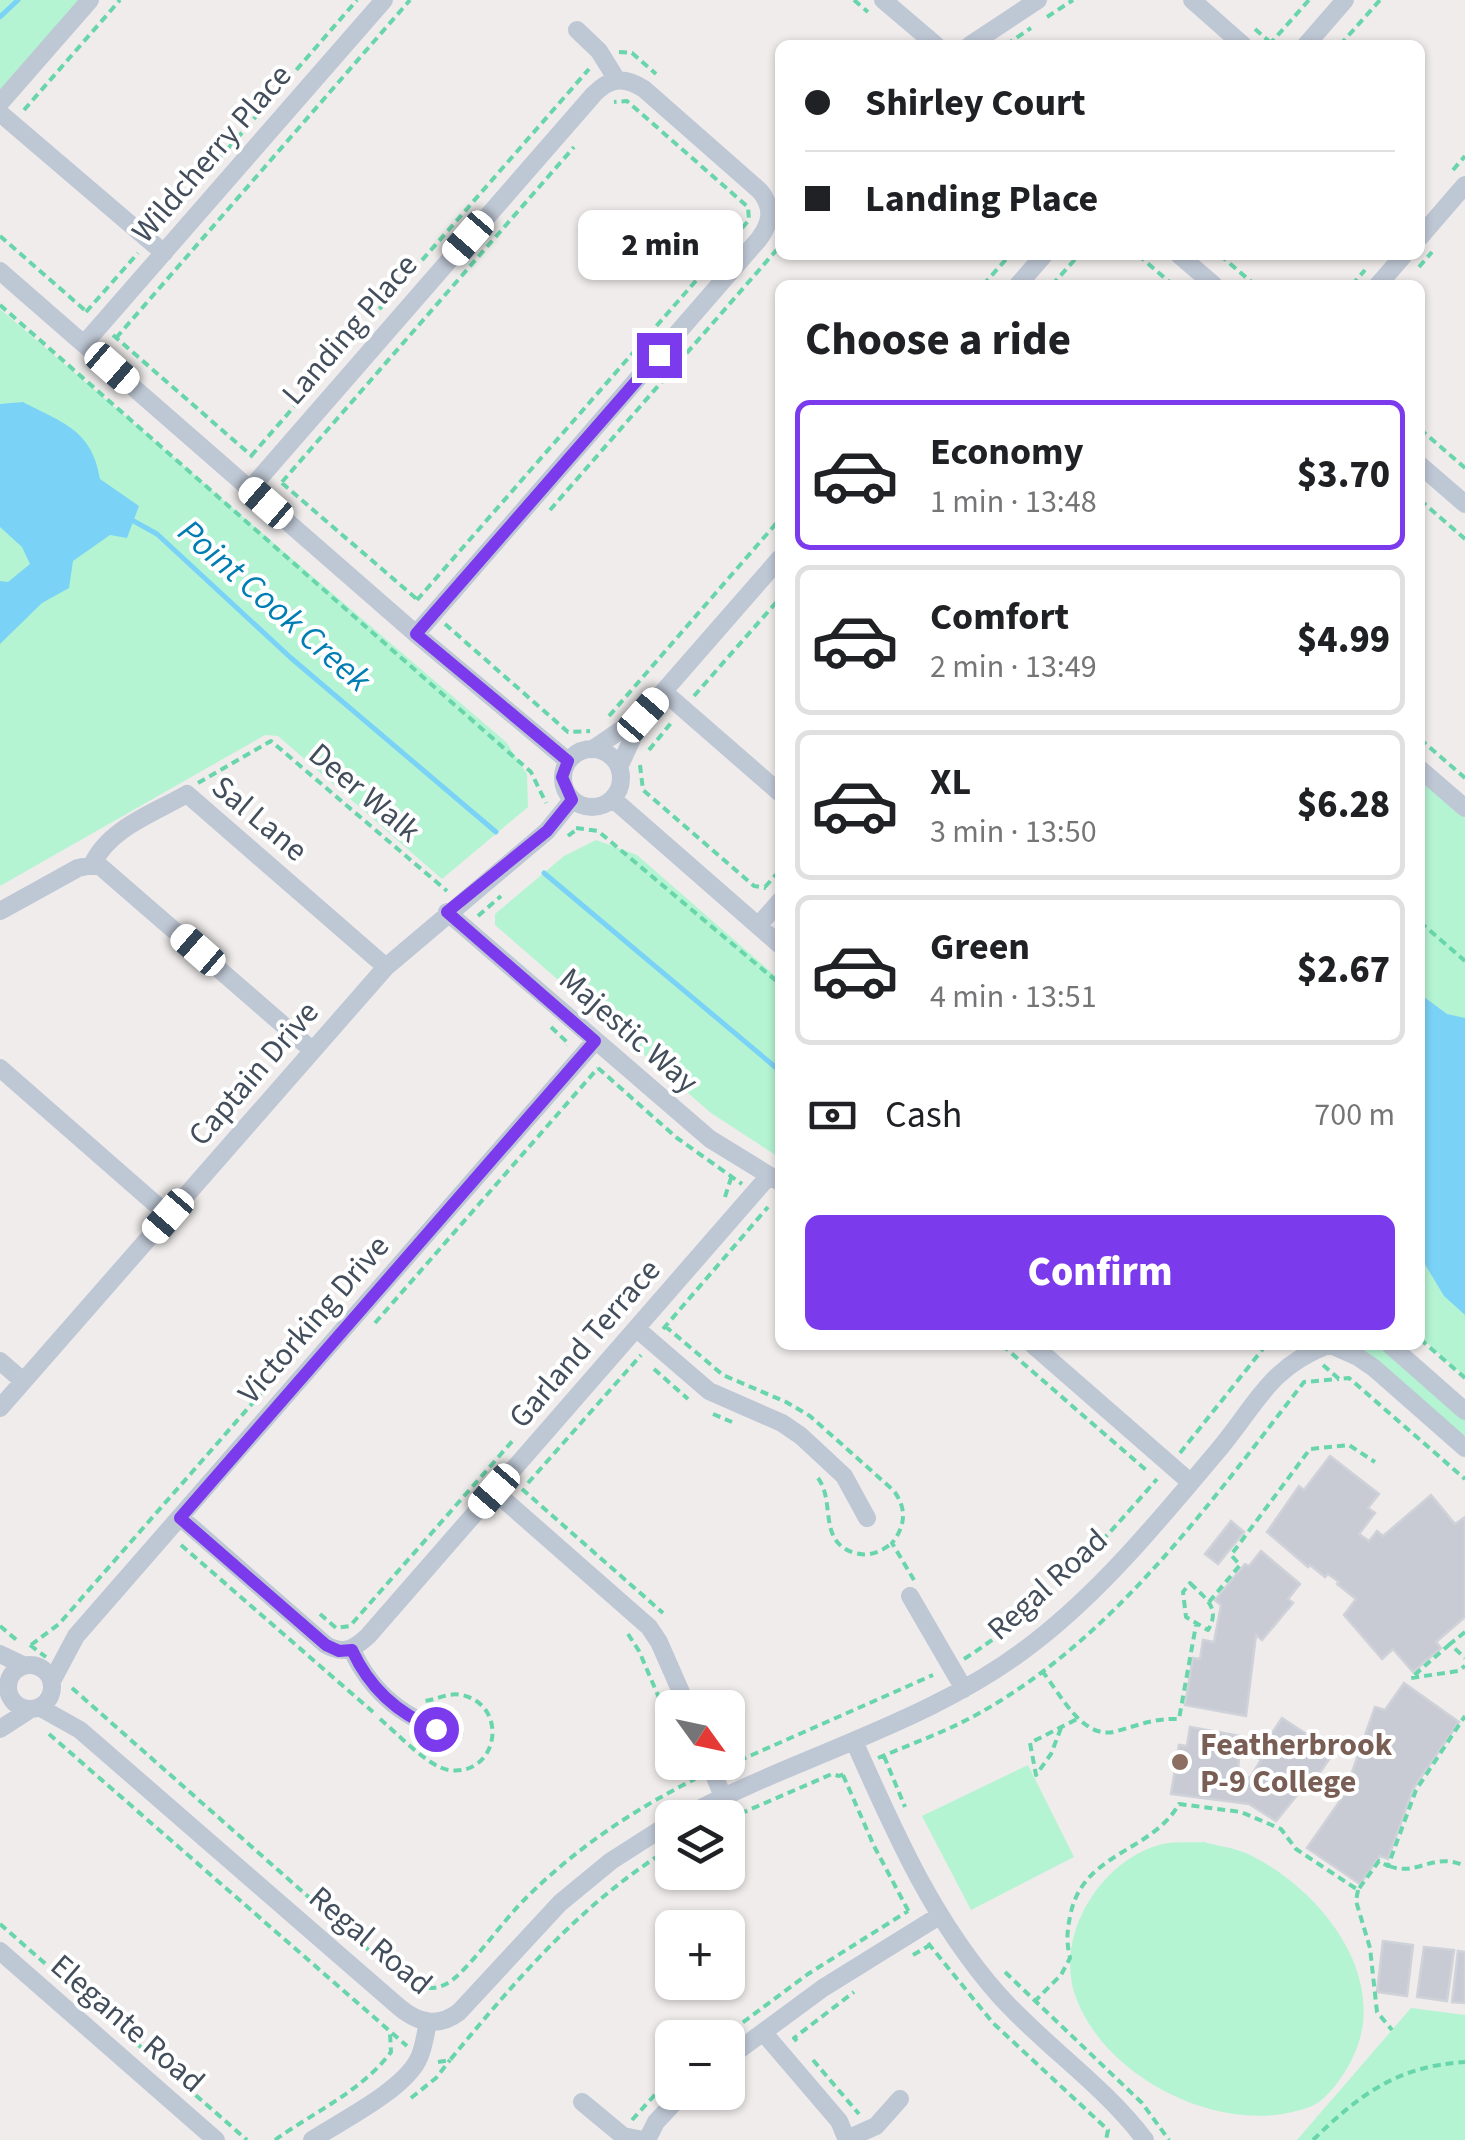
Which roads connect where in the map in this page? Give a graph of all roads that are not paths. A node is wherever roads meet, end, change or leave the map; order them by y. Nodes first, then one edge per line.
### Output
1 (90, 0) edge
2 (384, 0) edge
3 (883, 0) edge
4 (1038, 0) edge
5 (1192, 0) edge
6 (1345, 0) edge
7 (577, 30) dead end
8 (930, 40) edge
9 (978, 40) edge
10 (1237, 40) edge
11 (1310, 40) edge
12 (618, 80) junction
13 (0, 102) edge
14 (6, 118) edge
15 (1465, 186) edge
16 (775, 218) edge
17 (1425, 231) edge
18 (164, 253) junction
19 (1040, 260) edge
20 (1186, 260) edge
21 (1400, 260) edge
22 (0, 271) edge
23 (1022, 280) edge
24 (1208, 280) edge
25 (1382, 280) edge
26 (84, 344) junction
27 (1425, 469) edge
28 (250, 490) junction
29 (1463, 499) edge
30 (775, 564) edge
31 (416, 634) junction
32 (664, 692) junction
33 (643, 715) junction
34 (593, 748) junction
35 (568, 761) junction
36 (619, 767) junction
37 (1425, 773) edge
38 (775, 788) edge
39 (613, 798) junction
40 (572, 800) junction
41 (1465, 808) edge
42 (92, 865) junction
43 (775, 899) edge
44 (454, 907) junction
45 (0, 911) edge
46 (758, 926) junction
47 (775, 941) edge
48 (386, 967) junction
49 (595, 1041) junction
50 (312, 1050) junction
51 (0, 1068) edge
52 (774, 1180) edge
53 (168, 1216) junction
54 (642, 1343) junction
55 (1038, 1350) edge
56 (1299, 1350) edge
57 (1342, 1350) edge
58 (1396, 1350) edge
59 (0, 1361) edge
60 (23, 1381) junction
61 (0, 1408) edge
62 (1465, 1411) edge
63 (1465, 1448) edge
64 (1190, 1482) junction
65 (494, 1491) junction
66 (180, 1518) junction
67 (867, 1518) dead end
68 (910, 1596) dead end
69 (76, 1636) junction
70 (352, 1650) junction
71 (0, 1654) edge
72 (28, 1665) junction
73 (6, 1682) edge
74 (52, 1686) junction
75 (964, 1689) junction
76 (680, 1690) edge
77 (17, 1715) edge
78 (80, 1730) junction
79 (455, 1733) dead end
80 (854, 1742) junction
81 (716, 1780) edge
82 (723, 1797) junction
83 (717, 1800) edge
84 (655, 1833) edge
85 (939, 1916) junction
86 (0, 1951) edge
87 (428, 2022) junction
88 (763, 2032) junction
89 (745, 2045) edge
90 (900, 2099) dead end
91 (582, 2102) dead end
92 (667, 2110) edge
93 (337, 2133) edge
94 (216, 2140) edge
95 (312, 2140) edge
96 (645, 2140) edge
97 (847, 2140) edge
98 (1145, 2140) edge

1 - 13 street
2 - 18 street, Wildcherry Place
3 - 8 street
4 - 9 street
5 - 10 street
6 - 11 street
7 - 12 street
12 - 16 street
12 - 28 street, Landing Place
14 - 18 street
15 - 17 street
16 - 31 street
18 - 26 street, Wildcherry Place
19 - 23 street
20 - 24 street
21 - 25 street
22 - 26 street
26 - 28 street
27 - 29 street
28 - 31 street
30 - 32 street
31 - 35 street
32 - 33 street
32 - 38 street
33 - 34 street
33 - 36 street
34 - 35 street
34 - 36 street
35 - 40 street
36 - 39 street
37 - 41 street
39 - 40 street
39 - 46 street
40 - 44 street, Captain Drive
42 - 45 street
42 - 48 street, Sal Lane
42 - 50 street
43 - 46 street
44 - 48 street, Captain Drive
44 - 49 street, Majestic Way
46 - 47 street
48 - 50 street, Captain Drive
49 - 52 street, Majestic Way
49 - 66 street, Victorking Drive
50 - 53 street, Captain Drive
51 - 53 street
52 - 54 street, Garland Terrace
53 - 60 street, Captain Drive
54 - 65 street, Garland Terrace
54 - 67 street
55 - 64 street
56 - 64 street, Regal Road
57 - 63 street
58 - 62 street
59 - 60 street
60 - 61 street, Captain Drive
64 - 75 street, Regal Road
65 - 70 street, Garland Terrace
65 - 76 street
66 - 69 street, Victorking Drive
66 - 70 street
68 - 75 street
69 - 72 street, Victorking Drive
69 - 74 street, Victorking Drive
70 - 79 street
71 - 72 street
72 - 73 street, Victorking Drive
72 - 74 street, Regal Road
73 - 77 street
73 - 77 street, Regal Road
74 - 77 street, Victorking Drive
74 - 78 street, Regal Road
75 - 80 street, Regal Road
77 - 78 street, Regal Road
78 - 87 street, Regal Road
80 - 82 street, Regal Road
80 - 85 street
81 - 82 street
82 - 83 street, Regal Road
84 - 87 street, Regal Road
85 - 88 street
85 - 98 street
86 - 94 street, Elegante Road
87 - 93 street
88 - 89 street
88 - 97 street
90 - 97 street
91 - 96 street
92 - 96 street
93 - 95 street

